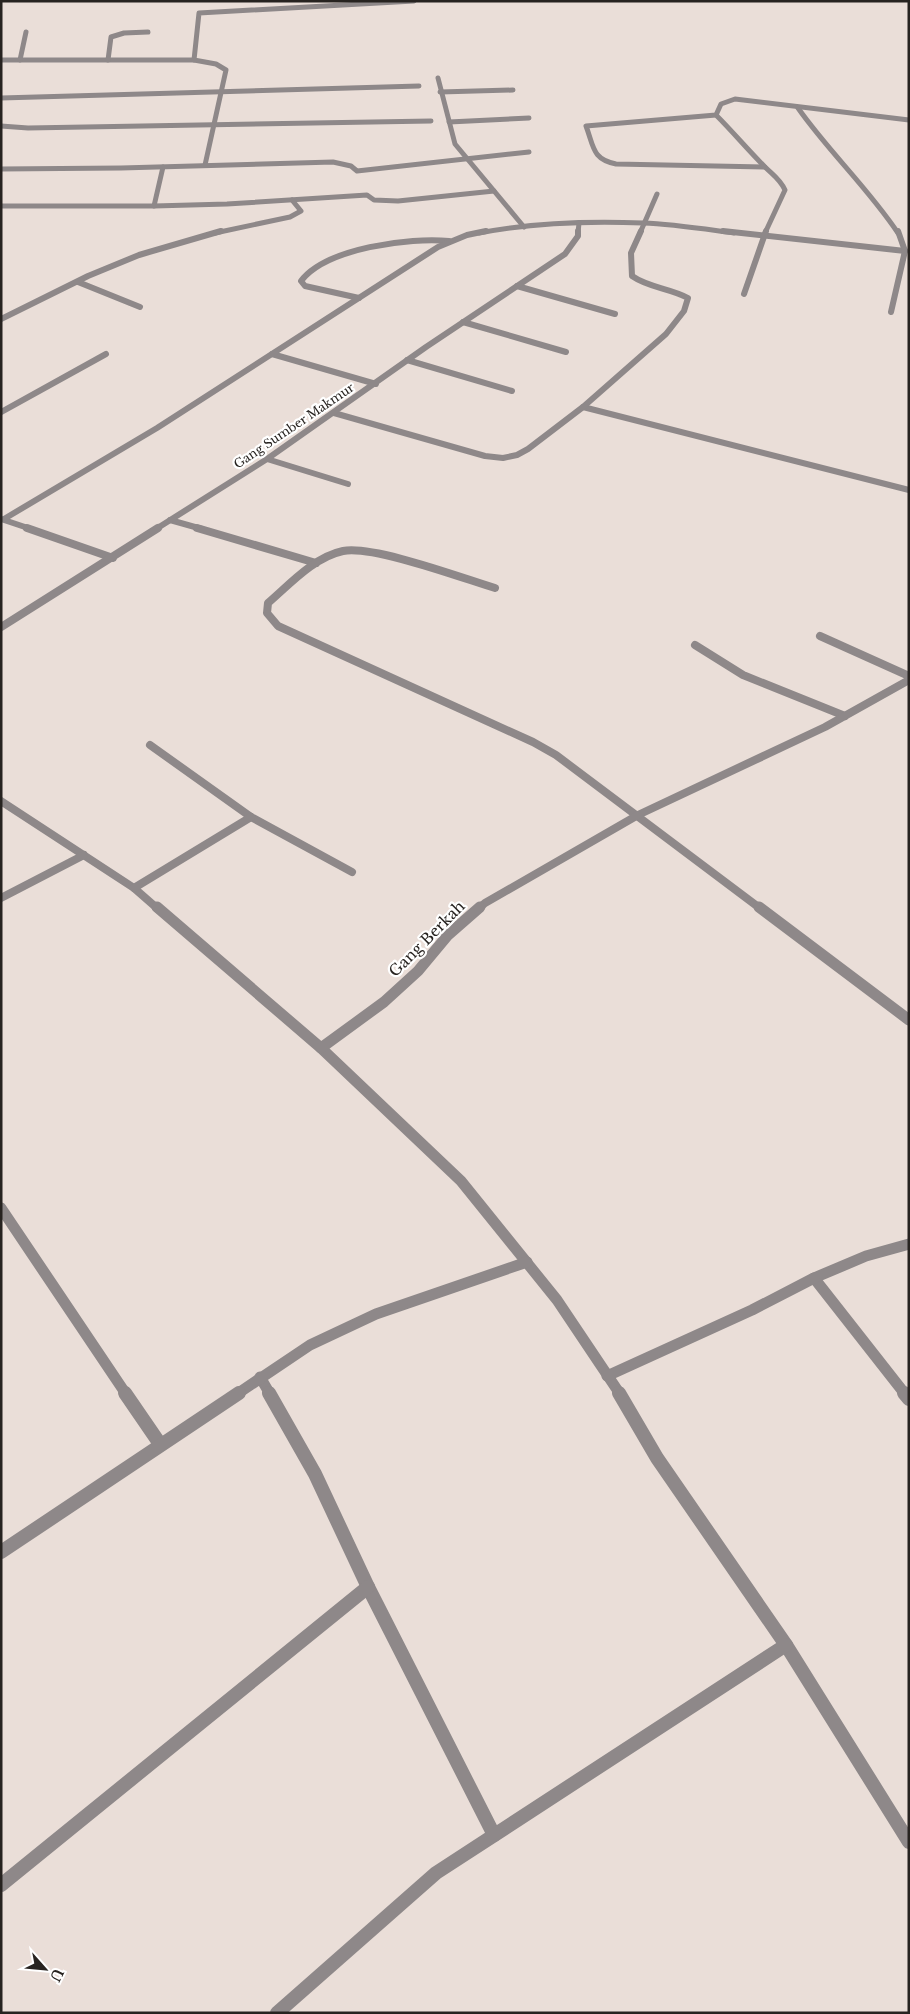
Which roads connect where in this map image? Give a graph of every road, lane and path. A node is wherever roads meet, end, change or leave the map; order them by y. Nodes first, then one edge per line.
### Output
1 (414, 1) edge
2 (26, 32) dead end
3 (148, 32) dead end
4 (1, 60) edge
5 (20, 60) junction
6 (108, 60) junction
7 (194, 60) junction
8 (438, 78) dead end
9 (419, 86) dead end
10 (514, 90) dead end
11 (220, 92) junction
12 (440, 92) junction
13 (1, 98) edge
14 (798, 108) junction
15 (716, 115) junction
16 (529, 118) dead end
17 (909, 120) edge
18 (431, 121) dead end
19 (449, 122) junction
20 (216, 124) junction
21 (1, 126) edge
22 (529, 152) dead end
23 (468, 159) junction
24 (205, 165) junction
25 (163, 167) junction
26 (764, 168) junction
27 (1, 169) edge
28 (494, 191) junction
29 (657, 194) dead end
30 (292, 200) junction
31 (1, 206) edge
32 (154, 206) junction
33 (579, 223) junction
34 (645, 223) junction
35 (524, 227) junction
36 (764, 237) junction
37 (450, 241) junction
38 (905, 251) junction
39 (78, 282) junction
40 (517, 286) junction
41 (744, 294) dead end
42 (359, 298) junction
43 (140, 307) dead end
44 (891, 312) dead end
45 (615, 314) dead end
46 (1, 319) edge
47 (463, 322) junction
48 (566, 352) dead end
49 (106, 354) dead end
50 (272, 354) junction
51 (407, 360) junction
52 (376, 384) junction
53 (512, 391) dead end
54 (583, 407) junction
55 (1, 412) edge
56 (334, 413) junction
57 (267, 459) junction
58 (348, 484) dead end
59 (909, 490) edge
60 (2, 519) edge
61 (170, 520) junction
62 (113, 558) junction
63 (316, 563) junction
64 (494, 588) dead end
65 (1, 627) edge
66 (820, 636) dead end
67 (695, 645) dead end
68 (909, 676) edge
69 (909, 680) edge
70 (845, 716) junction
71 (150, 745) dead end
72 (1, 801) edge
73 (638, 815) junction
74 (251, 817) junction
75 (84, 855) junction
76 (352, 872) dead end
77 (134, 888) junction
78 (1, 898) edge
79 (909, 1020) edge
80 (321, 1048) junction
81 (1, 1208) edge
82 (909, 1244) edge
83 (527, 1262) junction
84 (814, 1278) junction
85 (607, 1376) junction
86 (260, 1377) junction
87 (909, 1399) edge
88 (160, 1444) junction
89 (1, 1552) edge
90 (368, 1587) junction
91 (786, 1645) junction
92 (494, 1834) junction
93 (909, 1842) edge
94 (1, 1885) edge
95 (278, 2013) edge

1 - 7 street
2 - 5 street
3 - 6 street
4 - 5 street
5 - 6 street
6 - 7 street
7 - 11 street
8 - 12 street
9 - 11 street
10 - 12 street
11 - 13 street
11 - 20 street
12 - 19 street
14 - 15 street
14 - 17 street
14 - 38 street
15 - 26 street
15 - 26 street
16 - 19 street
18 - 20 street
19 - 23 street
20 - 21 street
20 - 24 street
22 - 23 street
23 - 24 street
23 - 28 street
24 - 25 street
25 - 27 street
25 - 32 street
26 - 36 street
28 - 30 street
28 - 35 street
29 - 34 street
30 - 32 street
30 - 39 street
31 - 32 street
33 - 34 street
33 - 35 street
33 - 40 street, Gang Sumber Makmur
34 - 36 street
34 - 54 street
35 - 37 street
36 - 38 street
36 - 41 street
37 - 42 street
37 - 42 street
38 - 44 street
39 - 43 street
39 - 46 street
40 - 45 street
40 - 47 street, Gang Sumber Makmur
42 - 50 street
47 - 48 street
47 - 51 street, Gang Sumber Makmur
49 - 55 street
50 - 52 street
50 - 60 street
51 - 52 street, Gang Sumber Makmur
51 - 53 street
52 - 56 street, Gang Sumber Makmur
54 - 56 street
54 - 59 street
56 - 57 street, Gang Sumber Makmur
57 - 58 street
57 - 61 street, Gang Sumber Makmur
60 - 62 street
61 - 62 street, Gang Sumber Makmur
61 - 63 street
62 - 65 street, Gang Sumber Makmur
63 - 64 street
63 - 73 street
66 - 68 street
67 - 70 street
69 - 70 street, Gang Berkah
70 - 73 street, Gang Berkah
71 - 74 street
72 - 75 street
73 - 79 street
73 - 80 street, Gang Berkah
74 - 76 street
74 - 77 street
75 - 77 street
75 - 78 street
77 - 80 street
80 - 83 street
81 - 88 street
82 - 84 street
83 - 85 street
83 - 86 street
84 - 85 street
84 - 87 street
85 - 91 street
86 - 88 street
86 - 90 street
88 - 89 street
90 - 92 street
90 - 94 street
91 - 92 street
91 - 93 street
92 - 95 street

